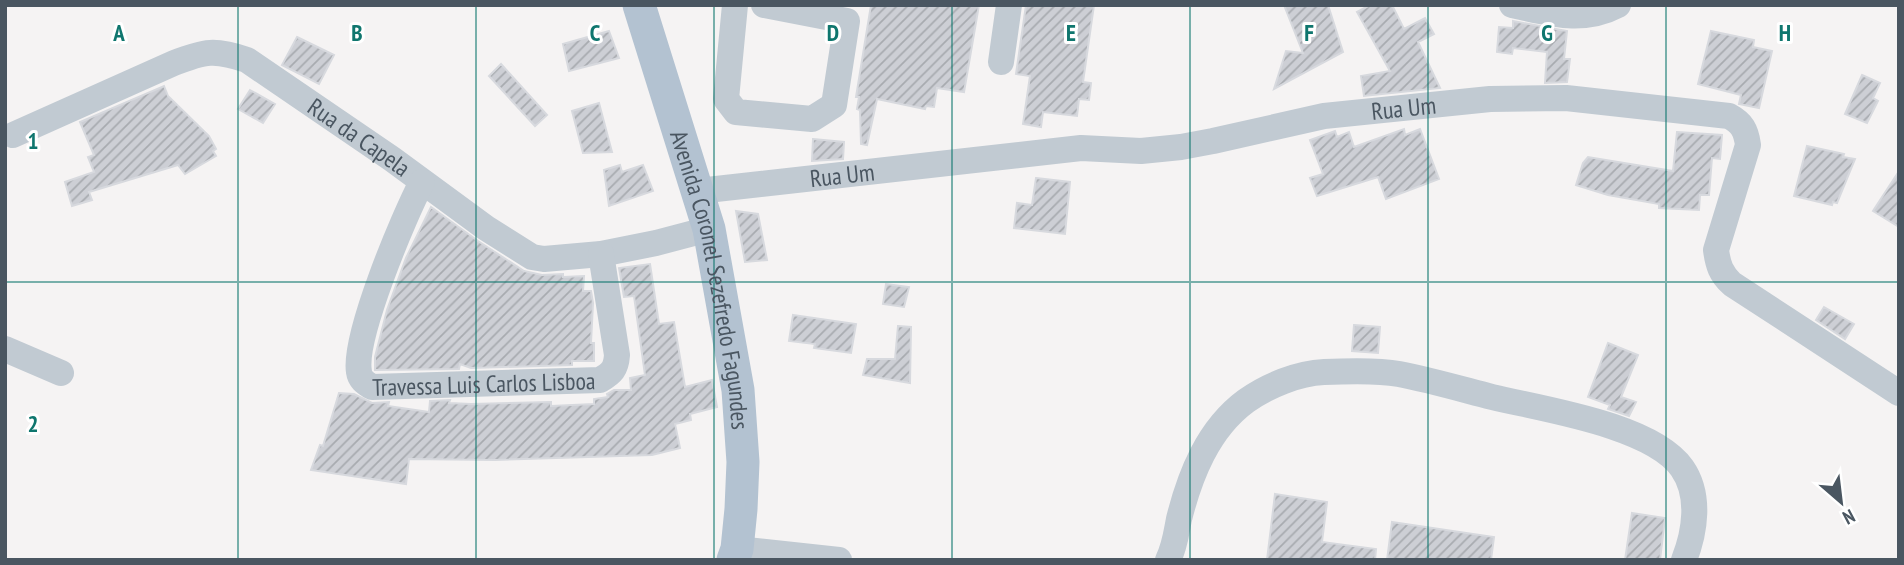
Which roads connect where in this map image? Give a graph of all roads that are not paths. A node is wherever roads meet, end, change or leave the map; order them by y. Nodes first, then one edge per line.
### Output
1 (639, 5) edge
2 (735, 5) edge
3 (764, 5) edge
4 (1009, 5) edge
5 (1512, 5) edge
6 (1618, 5) edge
7 (1001, 62) dead end
8 (13, 135) dead end
9 (422, 182) junction
10 (698, 191) junction
11 (709, 229) junction
12 (601, 254) junction
13 (5, 349) edge
14 (61, 373) dead end
15 (1899, 393) edge
16 (735, 554) edge
17 (839, 560) edge
18 (1168, 560) edge
19 (1684, 560) edge

1 - 10 main road, Avenida Coronel Sezefredo Fagundes
2 - 3 street
4 - 7 street
5 - 6 street
8 - 9 street, Rua da Capela
9 - 12 street, Rua da Capela
9 - 12 street, Travessa Luis Carlos Lisboa
10 - 11 main road, Avenida Coronel Sezefredo Fagundes
10 - 15 street, Rua Um
11 - 12 street, Rua da Capela
11 - 16 main road, Avenida Coronel Sezefredo Fagundes
13 - 14 street
16 - 17 street
18 - 19 street

